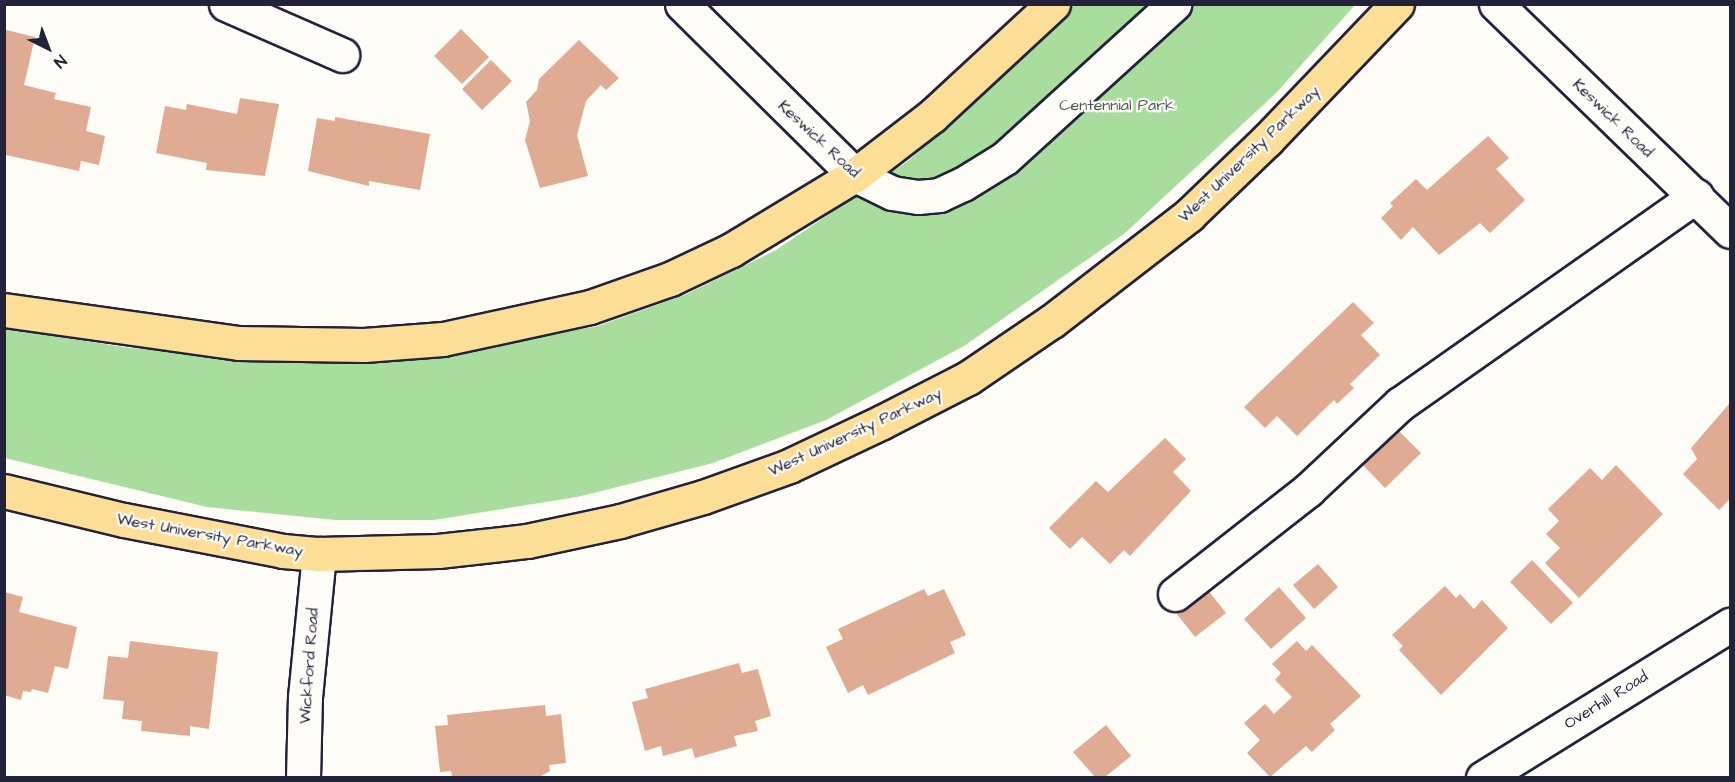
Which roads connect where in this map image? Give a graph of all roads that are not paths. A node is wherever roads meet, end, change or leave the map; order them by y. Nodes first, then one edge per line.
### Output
1 (226, 4) edge
2 (682, 4) edge
3 (1053, 4) edge
4 (1174, 4) edge
5 (1397, 4) edge
6 (1496, 4) edge
7 (342, 55) dead end
8 (855, 175) junction
9 (1696, 196) junction
10 (1731, 231) edge
11 (4, 310) edge
12 (4, 491) edge
13 (319, 554) junction
14 (1174, 594) dead end
15 (1731, 625) edge
16 (303, 777) edge
17 (1483, 777) edge

1 - 7 street
2 - 8 street, Keswick Road
3 - 8 main road
4 - 8 street, Keswick Road
5 - 13 main road, West University Parkway
6 - 9 street, Keswick Road
8 - 11 main road
9 - 10 street, Keswick Road
9 - 14 street
12 - 13 main road, West University Parkway
13 - 16 street, Wickford Road
15 - 17 street, Overhill Road

